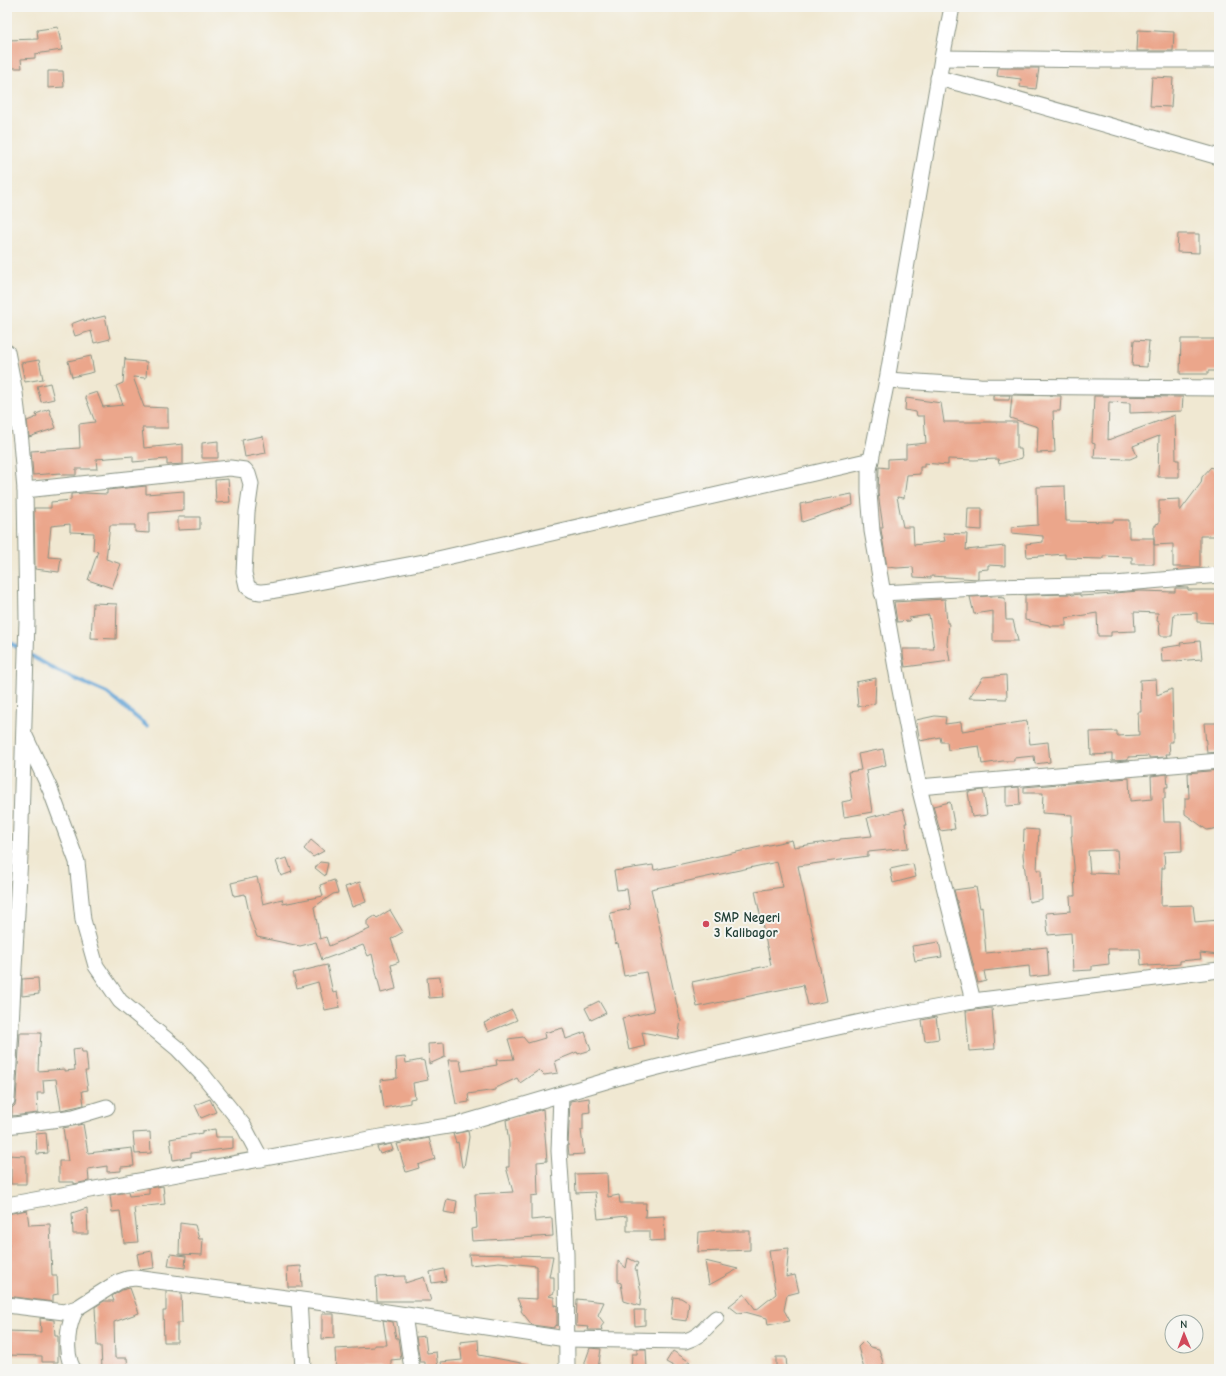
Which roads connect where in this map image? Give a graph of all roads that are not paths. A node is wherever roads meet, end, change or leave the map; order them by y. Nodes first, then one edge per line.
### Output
1 (952, 7) edge
2 (942, 58) junction
3 (1219, 60) edge
4 (938, 78) junction
5 (1219, 157) edge
6 (7, 352) edge
7 (886, 380) junction
8 (1219, 388) edge
9 (11, 393) edge
10 (871, 460) junction
11 (25, 490) junction
12 (1219, 575) edge
13 (882, 593) junction
14 (24, 733) junction
15 (1219, 761) edge
16 (919, 787) junction
17 (1219, 970) edge
18 (972, 1001) junction
19 (561, 1095) junction
20 (7, 1100) edge
21 (107, 1107) dead end
22 (7, 1126) edge
23 (262, 1159) junction
24 (7, 1205) edge
25 (299, 1300) junction
26 (7, 1304) edge
27 (77, 1308) junction
28 (404, 1315) junction
29 (716, 1318) dead end
30 (566, 1339) junction
31 (73, 1369) edge
32 (303, 1369) edge
33 (412, 1369) edge
34 (567, 1369) edge

1 - 2 street
2 - 3 street
2 - 4 street
4 - 5 street
4 - 7 street
6 - 9 street
7 - 8 street
7 - 10 street
9 - 11 street
10 - 11 street
10 - 13 street
11 - 14 street
12 - 13 street
13 - 16 street
14 - 20 street
14 - 23 street
15 - 16 street
16 - 18 street
17 - 18 street
18 - 19 street
19 - 23 street
19 - 30 street
21 - 22 street
23 - 24 street
25 - 27 street
25 - 28 street
25 - 32 street
26 - 27 street
27 - 31 street
28 - 30 street
28 - 33 street
29 - 30 street
30 - 34 street

